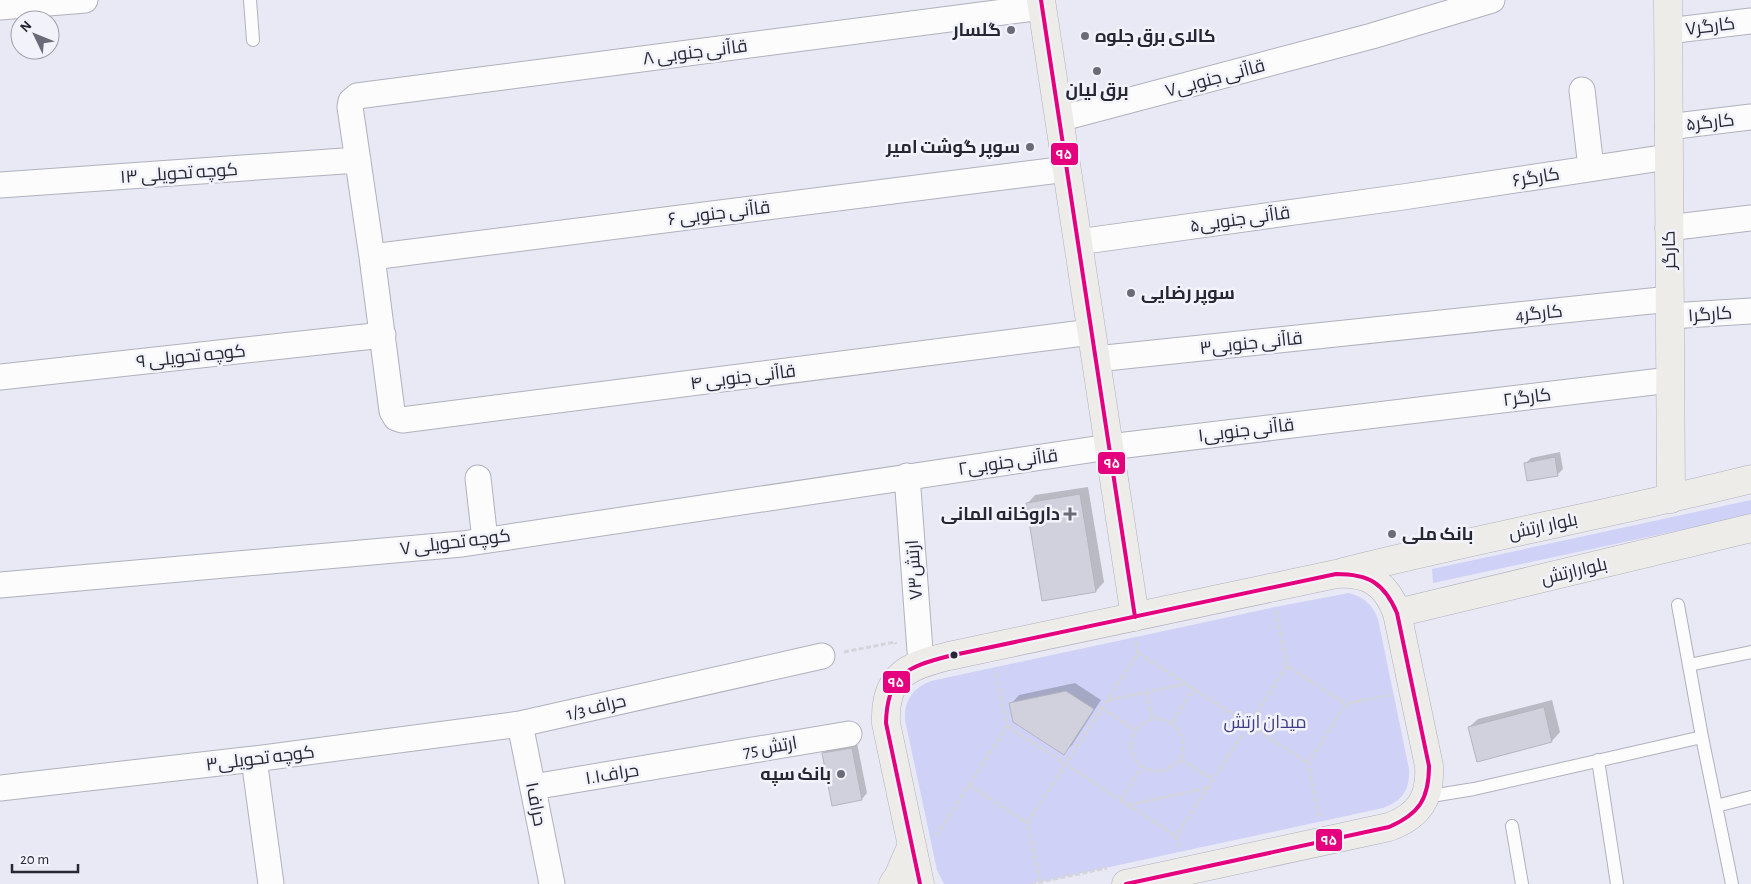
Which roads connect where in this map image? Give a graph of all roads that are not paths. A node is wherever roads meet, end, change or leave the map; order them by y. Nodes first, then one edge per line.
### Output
1 (85, 0) edge
2 (250, 0) edge
3 (1492, 0) edge
4 (1668, 0) edge
5 (1041, 3) edge
6 (0, 7) edge
7 (1751, 21) edge
8 (1668, 31) junction
9 (253, 40) dead end
10 (1582, 90) dead end
11 (1751, 117) edge
12 (1059, 119) junction
13 (1668, 127) junction
14 (1668, 156) junction
15 (358, 160) junction
16 (1591, 168) junction
17 (1067, 170) junction
18 (0, 185) edge
19 (1403, 197) joint
20 (1751, 218) edge
21 (1668, 228) junction
22 (1078, 242) junction
23 (372, 257) junction
24 (1670, 308) junction
25 (1751, 311) edge
26 (1407, 326) joint
27 (1091, 332) junction
28 (383, 335) junction
29 (1096, 359) junction
30 (0, 377) edge
31 (1670, 380) junction
32 (1383, 413) joint
33 (1109, 447) junction
34 (907, 476) junction
35 (478, 478) dead end
36 (1751, 479) edge
37 (1671, 499) junction
38 (1751, 528) edge
39 (486, 540) junction
40 (1336, 574) junction
41 (0, 585) edge
42 (1678, 605) dead end
43 (1397, 613) junction
44 (1135, 618) junction
45 (1751, 652) edge
46 (822, 656) road end
47 (1689, 665) junction
48 (911, 670) junction
49 (520, 724) junction
50 (848, 734) dead end
51 (1702, 736) junction
52 (254, 759) junction
53 (1598, 760) junction
54 (691, 761) joint
55 (533, 787) junction
56 (0, 788) edge
57 (1751, 797) edge
58 (1425, 798) junction
59 (1716, 806) junction
60 (1512, 826) dead end
61 (912, 847) junction
62 (1120, 875) edge
63 (271, 884) edge
64 (552, 884) edge
65 (893, 884) edge
66 (920, 884) edge
67 (1522, 884) edge
68 (1617, 884) edge
69 (1732, 884) edge

1 - 6 street
2 - 9 lane
3 - 12 street, قاآنی جنوبی۷
4 - 8 main road, کارگر
5 - 12 main road
5 - 15 street, قاآنی جنوبی ۸
7 - 8 street, کارگر۷
8 - 13 main road, کارگر
10 - 16 street
11 - 13 street, کارگر۵
12 - 17 main road
13 - 14 main road, کارگر
14 - 16 street, کارگر۶
14 - 21 main road, کارگر
15 - 18 street, کوچه تحویلی ۱۳
15 - 23 street
16 - 19 street, کارگر۶
17 - 22 main road
17 - 23 street, قاآنی جنوبی ۶
19 - 22 street, قاآنی جنوبی۵
20 - 21 street
21 - 24 main road, کارگر
22 - 27 main road
23 - 28 street
24 - 25 street, کارگر۱
24 - 26 street, 4کارگر
24 - 31 main road, کارگر
26 - 29 street, قاآنی جنوبی۳
27 - 28 street, قاآنی جنوبی ۴
27 - 29 main road
28 - 30 street, کوچه تحویلی ۹
29 - 33 main road
31 - 32 street, کارگر۲
31 - 37 main road, کارگر
32 - 33 street, قاآنی جنوبی۱
33 - 34 street, ۲قاآنی جنوبی
33 - 44 main road
34 - 39 street, کوچه تحویلی ۷
34 - 48 street, ارتش۷۳
35 - 39 street
36 - 37 main road, بلوار ارتش
37 - 40 main road, بلوار ارتش
38 - 43 main road, بلوارارتش
39 - 41 street, کوچه تحویلی ۷
40 - 43 main road
40 - 44 main road
42 - 47 lane
43 - 58 main road
44 - 48 main road
45 - 47 lane
46 - 49 street, 1/3 حراف
47 - 51 lane
48 - 61 main road
49 - 52 street, کوچه تحویلی۳
49 - 55 street, حراف۱
50 - 54 street, 75 ارتش
51 - 53 lane
51 - 59 lane
52 - 56 street, کوچه تحویلی۳
52 - 63 street
53 - 58 lane
53 - 68 lane
54 - 55 street, حراف۱.۱
55 - 64 street, حراف۱
57 - 59 lane
58 - 62 main road
59 - 69 lane
60 - 67 lane
61 - 65 main road
61 - 66 main road

